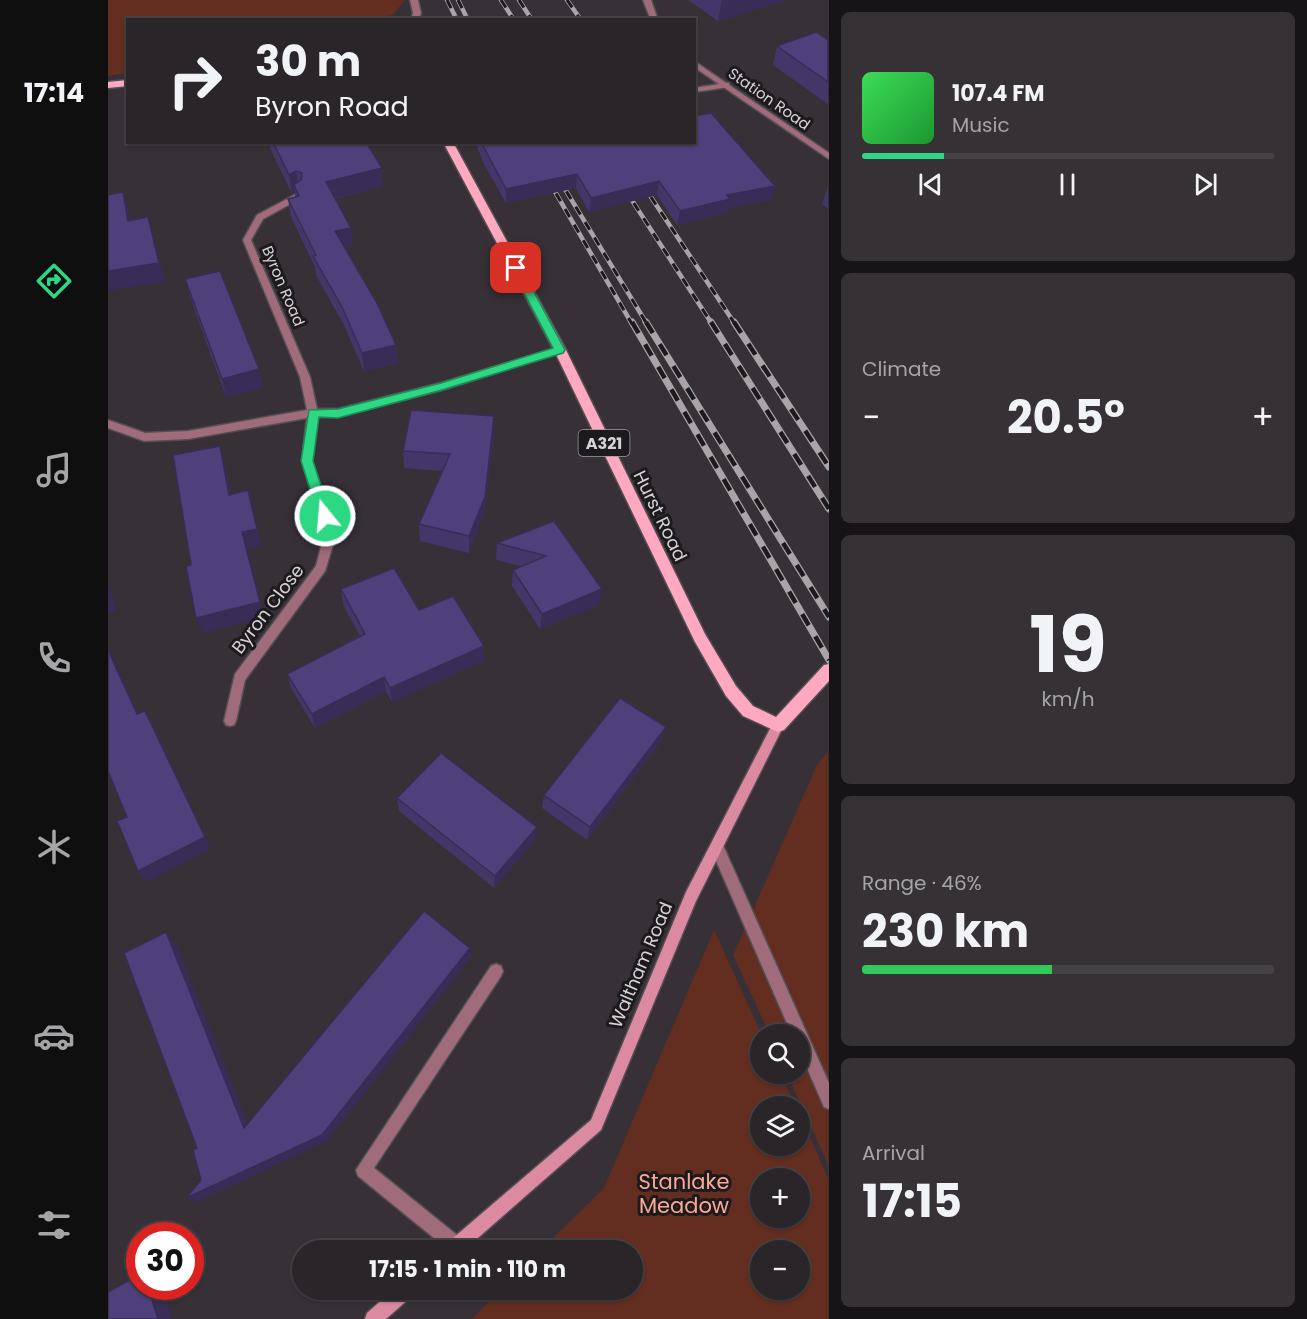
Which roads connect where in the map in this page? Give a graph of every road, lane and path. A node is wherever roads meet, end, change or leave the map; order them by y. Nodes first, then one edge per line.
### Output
1 (414, 0) edge
2 (647, 0) edge
3 (416, 18) edge
4 (654, 18) edge
5 (696, 64) edge
6 (126, 83) edge
7 (108, 85) edge
8 (726, 85) junction
9 (696, 90) edge
10 (449, 144) edge
11 (828, 157) edge
12 (300, 195) edge
13 (560, 350) junction
14 (314, 413) junction
15 (108, 424) edge
16 (823, 676) edge
17 (230, 721) dead end
18 (778, 725) junction
19 (717, 847) junction
20 (496, 970) dead end
21 (794, 1024) edge
22 (810, 1060) edge
23 (828, 1102) edge
24 (445, 1240) edge
25 (463, 1240) edge
26 (395, 1300) edge
27 (373, 1319) edge

1 - 3 street
2 - 4 street
5 - 8 street, Station Road
6 - 7 main road
8 - 9 street
8 - 11 street, Station Road
10 - 13 main road, Hurst Road / A321
12 - 14 street, Byron Road
13 - 14 street
13 - 18 main road, Hurst Road / A321
14 - 15 street
14 - 17 street, Byron Close
16 - 18 main road, Waltham Road
18 - 19 main road, Waltham Road
19 - 21 street
19 - 25 main road, Waltham Road
20 - 24 street, Waltham Road
22 - 23 street
26 - 27 main road

